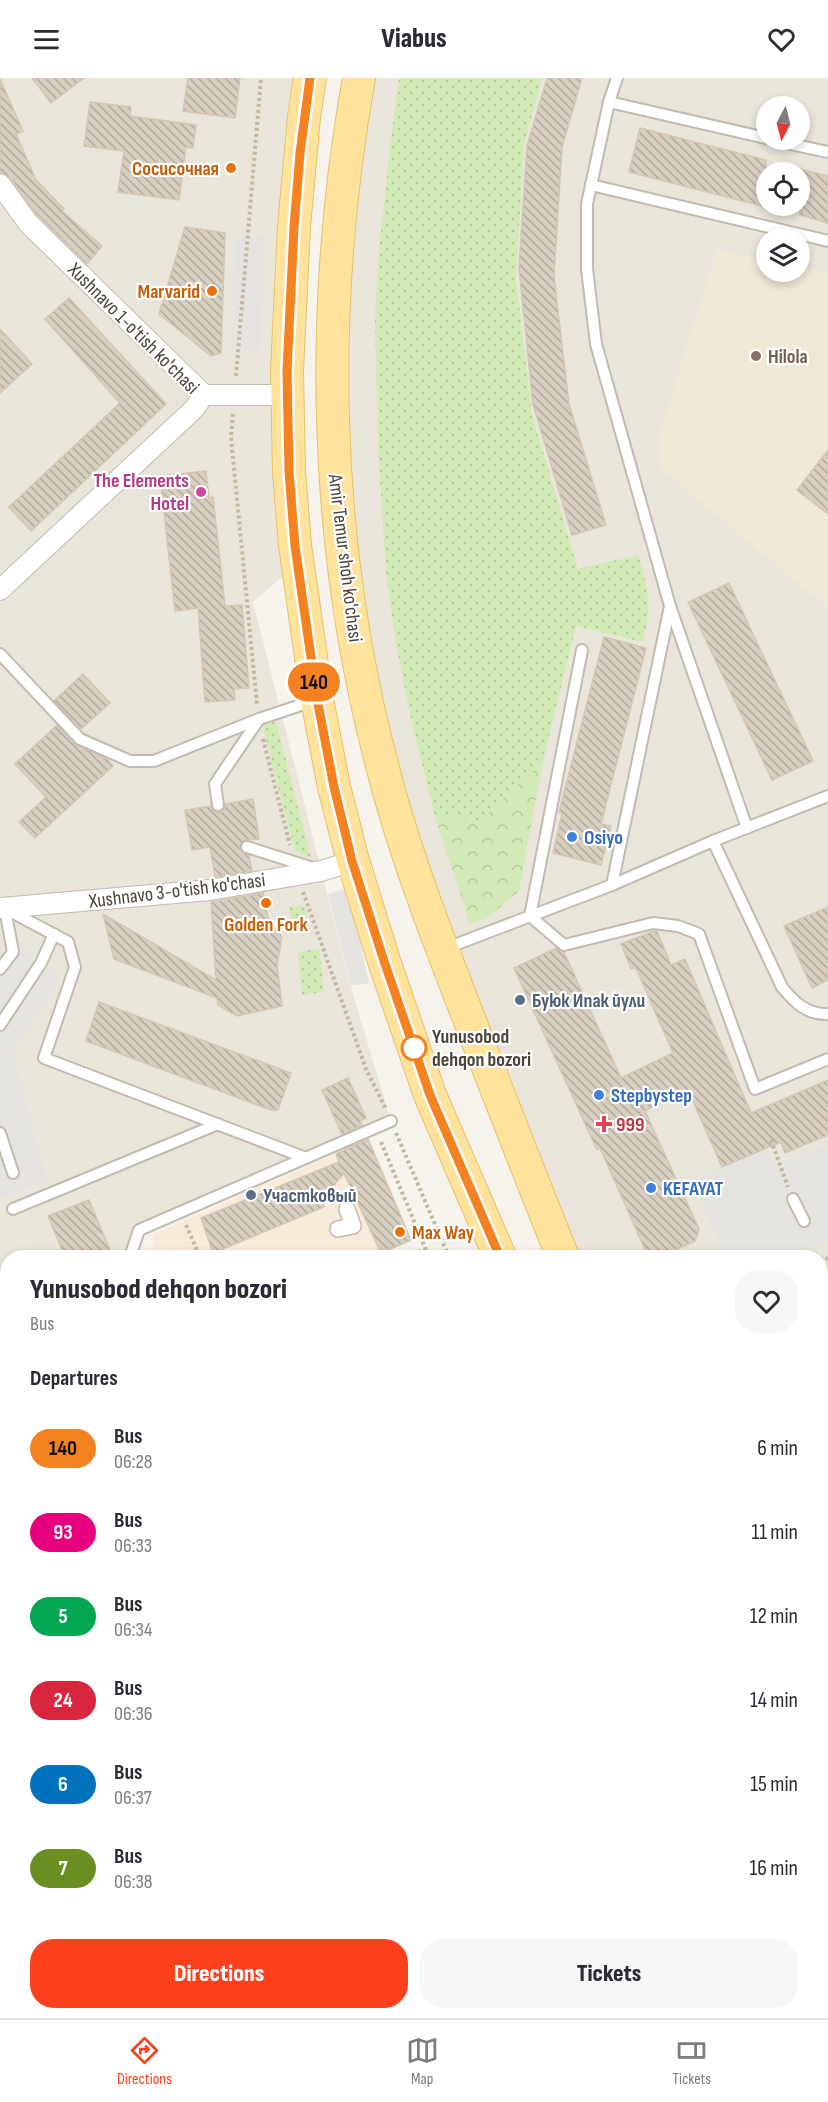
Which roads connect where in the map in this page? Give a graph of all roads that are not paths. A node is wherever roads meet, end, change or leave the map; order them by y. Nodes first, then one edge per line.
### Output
1 (310, 78) edge
2 (359, 78) edge
3 (617, 78) edge
4 (609, 102) junction
5 (756, 136) edge
6 (810, 148) edge
7 (828, 152) edge
8 (0, 184) edge
9 (591, 185) junction
10 (828, 241) edge
11 (204, 395) junction
12 (288, 395) junction
13 (0, 590) edge
14 (669, 606) junction
15 (582, 650) dead end
16 (0, 654) edge
17 (317, 699) junction
18 (259, 719) junction
19 (828, 796) edge
20 (218, 805) dead end
21 (747, 828) junction
22 (713, 841) junction
23 (248, 847) dead end
24 (352, 861) junction
25 (321, 871) junction
26 (612, 885) junction
27 (2, 908) edge
28 (530, 916) junction
29 (54, 934) junction
30 (442, 950) junction
31 (0, 969) edge
32 (828, 1014) edge
33 (0, 1025) edge
34 (828, 1059) edge
35 (391, 1121) dead end
36 (218, 1124) junction
37 (0, 1133) edge
38 (306, 1158) junction
39 (13, 1173) dead end
40 (793, 1199) road end
41 (13, 1209) dead end
42 (347, 1209) dead end
43 (804, 1221) dead end
44 (338, 1229) dead end
45 (132, 1250) edge
46 (497, 1250) edge
47 (560, 1250) edge

1 - 12 main road
2 - 30 main road, Amir Temur shoh ko'chasi
3 - 4 lane
4 - 5 lane
4 - 9 lane
6 - 7 lane
8 - 11 street, Xushnavo 1-o'tish ko'chasi
9 - 10 lane
9 - 14 lane
11 - 12 street
11 - 13 street, Xushnavo 1-o'tish ko'chasi
12 - 17 main road
14 - 21 lane
14 - 26 lane
15 - 28 lane
16 - 18 lane
17 - 18 lane
17 - 24 main road
18 - 20 lane
19 - 21 lane
21 - 22 lane
22 - 26 lane
22 - 32 lane
23 - 25 lane
24 - 25 street, Xushnavo 3-o'tish ko'chasi
24 - 46 main road
25 - 27 street, Xushnavo 3-o'tish ko'chasi
26 - 28 lane
27 - 29 lane
27 - 31 lane
28 - 30 lane
28 - 34 lane
29 - 33 lane
29 - 36 lane
30 - 47 main road, Amir Temur shoh ko'chasi
35 - 38 lane
36 - 38 lane
36 - 41 lane
37 - 39 lane
38 - 45 lane
40 - 43 lane
42 - 44 street

